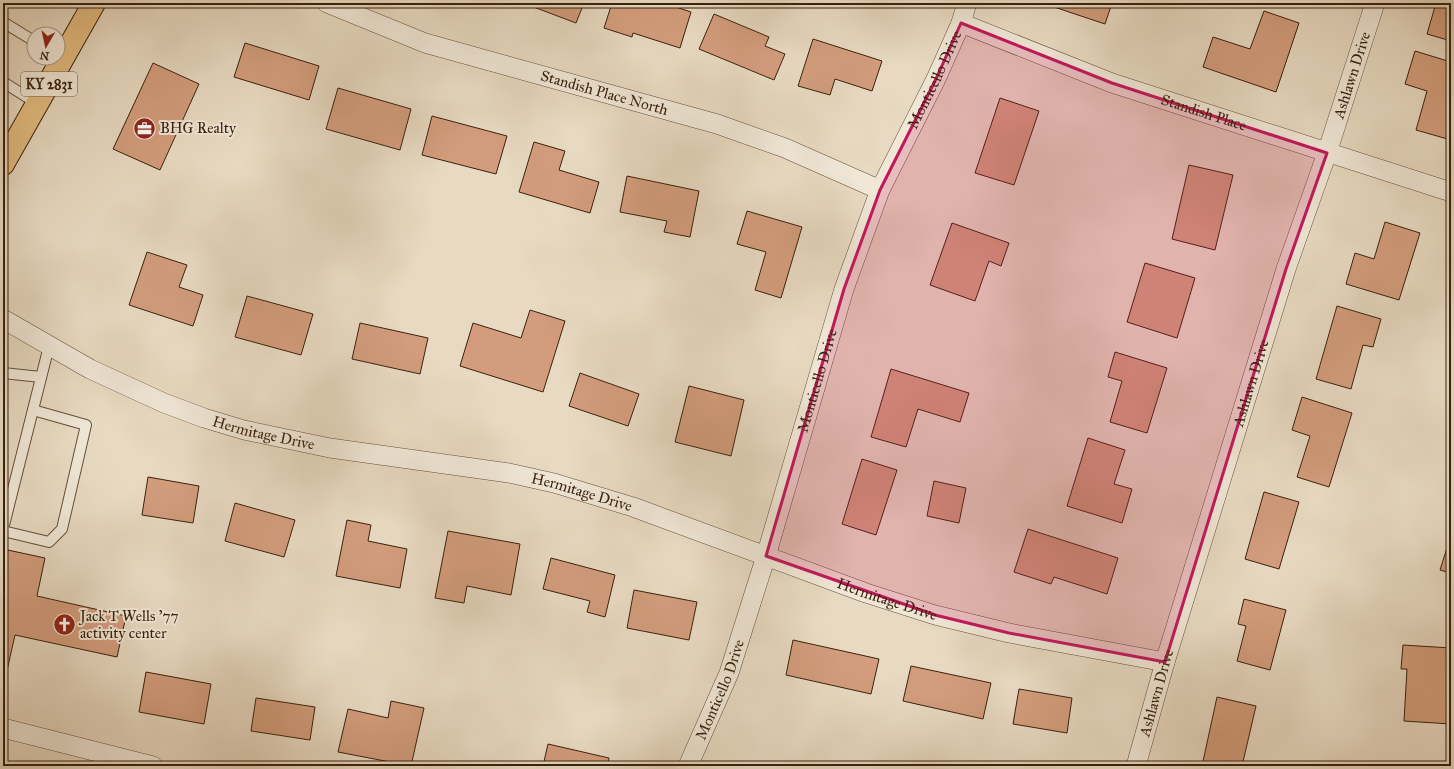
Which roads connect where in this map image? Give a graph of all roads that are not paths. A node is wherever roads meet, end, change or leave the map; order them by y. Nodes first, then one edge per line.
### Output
1 (94, 3) edge
2 (327, 3) edge
3 (967, 3) edge
4 (1375, 3) edge
5 (3, 22) edge
6 (961, 23) junction
7 (26, 36) edge
8 (66, 48) edge
9 (56, 66) edge
10 (3, 82) edge
11 (38, 104) junction
12 (1326, 153) junction
13 (3, 164) edge
14 (880, 190) junction
15 (1451, 192) edge
16 (3, 320) edge
17 (49, 346) junction
18 (3, 373) edge
19 (41, 377) junction
20 (33, 410) junction
21 (3, 530) edge
22 (766, 556) junction
23 (1165, 662) junction
24 (3, 728) edge
25 (153, 766) edge
26 (688, 766) edge
27 (1136, 766) edge

1 - 8 main road, KY 2831
2 - 14 street, Standish Place North
3 - 6 street, Monticello Drive
4 - 12 street, Ashlawn Drive
5 - 7 lane
6 - 12 street, Standish Place
6 - 14 street, Monticello Drive
9 - 11 main road, KY 2831
10 - 11 lane
11 - 13 main road, KY 2831
12 - 15 street, Standish Place
12 - 23 street, Ashlawn Drive
14 - 22 street, Monticello Drive
16 - 17 street, Hermitage Drive
17 - 19 lane
17 - 22 street, Hermitage Drive
18 - 19 lane
19 - 20 lane
20 - 21 lane
20 - 21 lane
22 - 23 street, Hermitage Drive
22 - 26 street, Monticello Drive
23 - 27 street, Ashlawn Drive
24 - 25 street

